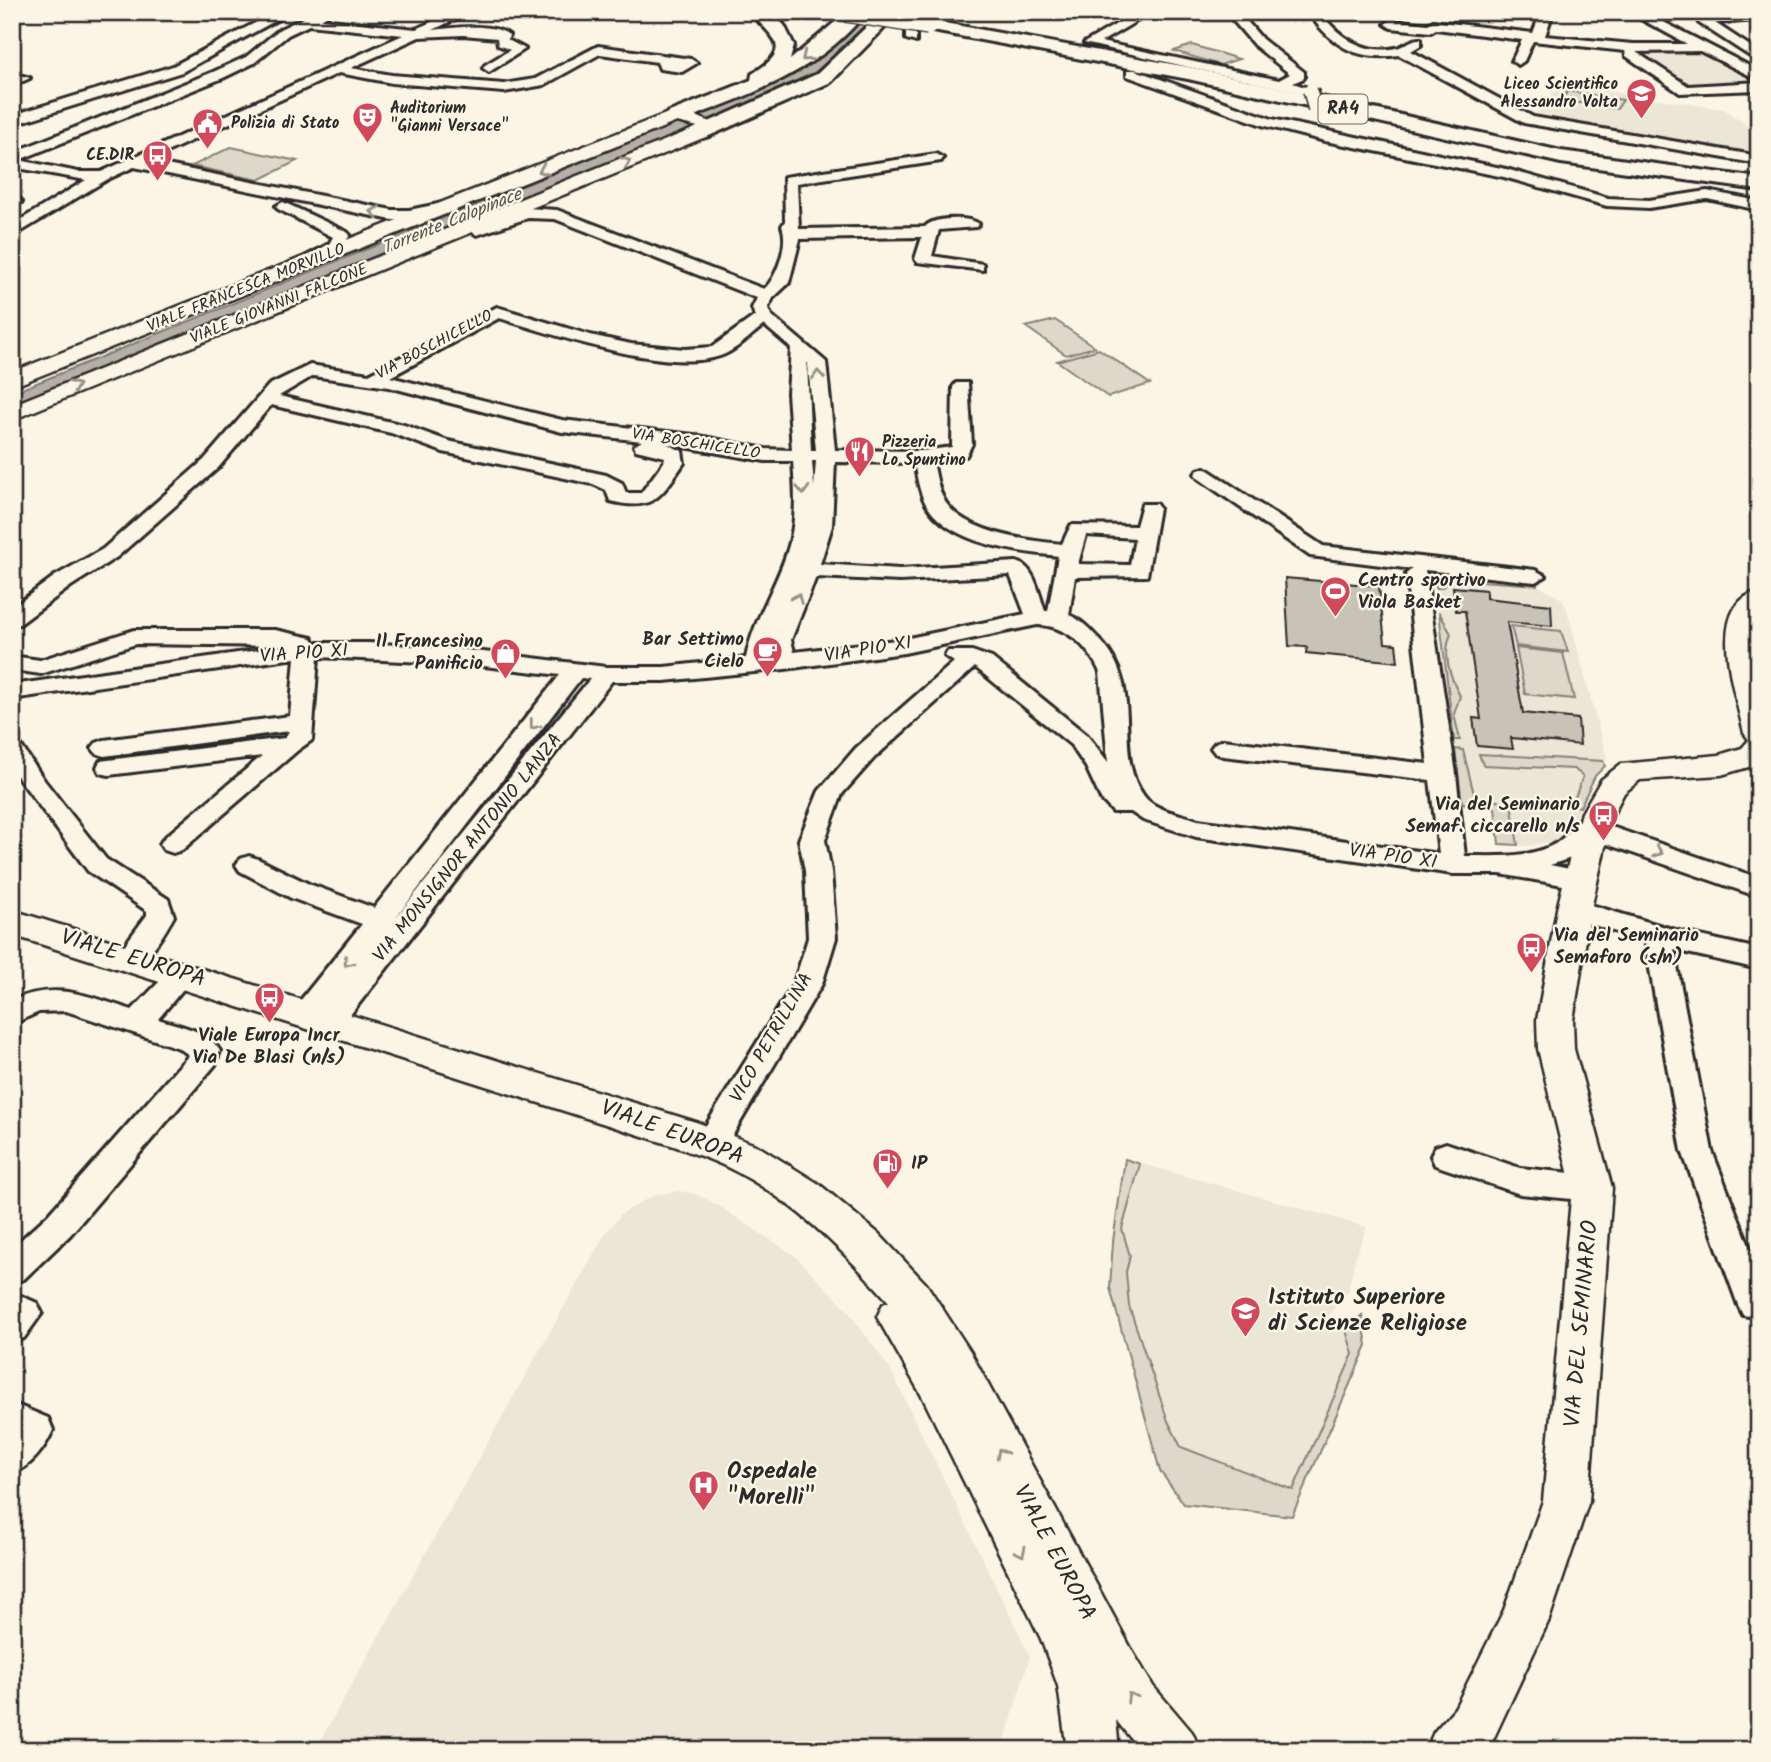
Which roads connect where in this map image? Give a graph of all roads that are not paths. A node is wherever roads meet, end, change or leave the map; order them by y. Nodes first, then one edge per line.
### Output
1 (285, 12) edge
2 (326, 12) edge
3 (463, 12) edge
4 (758, 12) edge
5 (845, 12) edge
6 (858, 12) edge
7 (873, 12) edge
8 (892, 12) edge
9 (956, 12) edge
10 (1146, 12) edge
11 (1232, 12) edge
12 (1314, 12) edge
13 (1426, 12) edge
14 (1479, 12) edge
15 (1547, 12) edge
16 (1634, 12) edge
17 (1701, 16) edge
18 (1759, 16) edge
19 (1433, 19) edge
20 (306, 22) junction
21 (1005, 22) dead end
22 (1391, 24) dead end
23 (925, 28) junction
24 (1039, 29) dead end
25 (1471, 29) junction
26 (419, 32) junction
27 (1746, 32) dead end
28 (1722, 33) junction
29 (1534, 36) junction
30 (1700, 47) junction
31 (1083, 50) junction
32 (1401, 51) junction
33 (1630, 53) dead end
34 (209, 56) junction
35 (1759, 58) edge
36 (669, 60) dead end
37 (1518, 61) dead end
38 (245, 63) junction
39 (489, 68) dead end
40 (337, 69) junction
41 (1131, 73) dead end
42 (1759, 76) edge
43 (1283, 83) junction
44 (1759, 86) edge
45 (681, 117) junction
46 (12, 121) edge
47 (705, 128) junction
48 (1399, 152) junction
49 (936, 158) dead end
50 (1756, 159) edge
51 (12, 160) edge
52 (135, 163) junction
53 (109, 175) junction
54 (176, 176) junction
55 (590, 177) junction
56 (1759, 181) edge
57 (465, 201) junction
58 (337, 205) junction
59 (1759, 206) edge
60 (557, 215) junction
61 (312, 218) junction
62 (971, 224) dead end
63 (12, 232) edge
64 (454, 232) junction
65 (929, 232) junction
66 (793, 234) junction
67 (977, 267) dead end
68 (289, 271) junction
69 (766, 296) junction
70 (764, 317) junction
71 (799, 349) junction
72 (372, 379) junction
73 (12, 380) edge
74 (962, 387) dead end
75 (267, 398) junction
76 (12, 413) edge
77 (562, 426) junction
78 (801, 456) junction
79 (826, 457) junction
80 (922, 457) junction
81 (1205, 474) dead end
82 (1149, 508) dead end
83 (1144, 532) junction
84 (1068, 560) junction
85 (800, 569) junction
86 (1417, 573) dead end
87 (1535, 576) dead end
88 (1756, 603) edge
89 (1047, 618) junction
90 (12, 620) edge
91 (904, 646) junction
92 (307, 650) junction
93 (972, 659) junction
94 (785, 662) junction
95 (12, 663) edge
96 (756, 666) junction
97 (575, 671) junction
98 (606, 674) junction
99 (12, 692) edge
100 (302, 722) junction
101 (290, 745) junction
102 (1223, 748) dead end
103 (1757, 748) edge
104 (12, 750) edge
105 (1444, 774) junction
106 (1595, 823) junction
107 (1196, 828) junction
108 (173, 844) dead end
109 (249, 865) dead end
110 (1453, 865) junction
111 (1500, 865) junction
112 (1759, 888) edge
113 (1577, 894) junction
114 (381, 921) junction
115 (12, 922) edge
116 (1658, 934) junction
117 (12, 938) edge
118 (129, 958) junction
119 (1759, 959) edge
120 (170, 988) junction
121 (24, 1007) edge
122 (318, 1017) junction
123 (137, 1023) junction
124 (711, 1144) junction
125 (1446, 1156) dead end
126 (1592, 1188) junction
127 (12, 1269) edge
128 (1755, 1305) dead end
129 (12, 1307) edge
130 (12, 1327) edge
131 (12, 1419) edge
132 (12, 1457) edge
133 (1093, 1750) edge
134 (1174, 1750) edge
135 (1452, 1750) edge

1 - 34 street
2 - 20 street
3 - 26 street
4 - 45 highway
5 - 23 highway, RA4, bridge
6 -> 45 highway
7 - 23 highway, RA4, bridge
8 - 23 highway
8 - 47 highway
9 - 23 street
10 - 43 street
11 - 43 street
12 - 32 street
13 - 19 street
14 - 25 street
15 - 29 street
16 - 30 street
17 - 18 street
17 - 28 street
19 - 22 street
19 - 25 street
19 - 32 street
20 - 26 street
20 - 38 street
21 - 23 highway
23 - 31 highway, RA4
23 - 47 highway
24 - 31 highway
25 - 29 street
26 - 39 street
26 - 40 street
27 - 28 street
28 - 35 street
29 - 30 street
29 - 37 street
30 - 42 street
31 - 56 highway, RA4
32 - 50 street
33 - 44 street
34 - 38 street
34 - 46 street
36 - 40 street
38 - 51 street
40 - 52 street
41 - 48 street
43 - 48 street, bridge
45 - 47 main road
45 -> 57 main road, VIALE FRANCESCA MORVILLO
55 -> 47 main road, VIALE GIOVANNI FALCONE
48 - 59 street
49 - 66 street
51 - 53 street
52 - 53 street
52 - 54 street
53 - 54 street
53 - 63 street
54 - 58 street
54 - 61 street
55 - 60 street
55 - 64 main road, VIALE GIOVANNI FALCONE
57 -> 58 street
57 - 68 main road, VIALE FRANCESCA MORVILLO
58 - 61 street
60 - 64 street
60 - 69 street
61 - 68 street
62 - 65 street
76 -> 64 main road, VIALE GIOVANNI FALCONE
65 - 66 street
65 - 67 street
66 - 69 street
68 - 73 main road, VIALE FRANCESCA MORVILLO
69 - 70 street
70 - 71 street
70 - 72 street, VIA BOSCHICELLO
71 - 78 street
79 -> 71 street
72 - 75 street, VIA BOSCHICELLO
72 - 77 street, VIA BOSCHICELLO
74 - 80 street, VIA BOSCHICELLO
75 - 77 street
75 - 90 street, VIA BOSCHICELLO
77 - 78 street, VIA BOSCHICELLO
78 - 79 street, VIA BOSCHICELLO
78 -> 85 street
79 - 80 street, VIA BOSCHICELLO
79 - 85 street
80 - 84 street
81 - 87 street
82 - 83 street
83 - 84 street
83 - 84 street
84 - 89 street
85 - 89 street
94 -> 85 street
85 - 96 street
86 - 105 street
88 - 103 main road
89 - 91 street, VIA PIO XI
89 - 107 street, VIA PIO XI
91 - 93 street
91 - 94 street, VIA PIO XI
92 - 95 street
92 - 97 street, VIA PIO XI
92 - 99 street, VIA PIO XI
92 - 100 street
93 - 107 street
93 - 124 street, VICO PETRILLINA
94 - 96 street, VIA PIO XI
96 - 98 street, VIA PIO XI
97 - 98 street, VIA PIO XI
97 -> 114 street, VIA MONSIGNOR ANTONIO LANZA
98 - 122 street, VIA MONSIGNOR ANTONIO LANZA
100 - 101 street
100 - 101 street
101 - 108 street
102 - 105 street
103 - 106 main road, VIA DEL SEMINARIO
104 - 118 street
105 - 110 street
106 - 111 street
106 -> 112 street
106 - 113 main road, VIA DEL SEMINARIO
107 - 110 street, VIA PIO XI
109 - 114 street
110 - 111 street, VIA PIO XI
111 - 113 street, VIA PIO XI
113 - 116 street, VIA PIO XI
113 - 126 main road, VIA DEL SEMINARIO
114 -> 122 street, VIA MONSIGNOR ANTONIO LANZA
115 - 118 main road, VIALE EUROPA
116 - 119 street, VIA PIO XI
116 - 128 street
117 - 120 main road, VIALE EUROPA
118 - 122 main road, VIALE EUROPA
120 - 123 street
120 -> 133 main road, VIALE EUROPA
121 - 123 street
122 - 124 main road, VIALE EUROPA
123 - 127 street
134 -> 124 main road, VIALE EUROPA
125 - 126 street
126 - 135 main road, VIA DEL SEMINARIO
129 - 130 street
131 - 132 street

